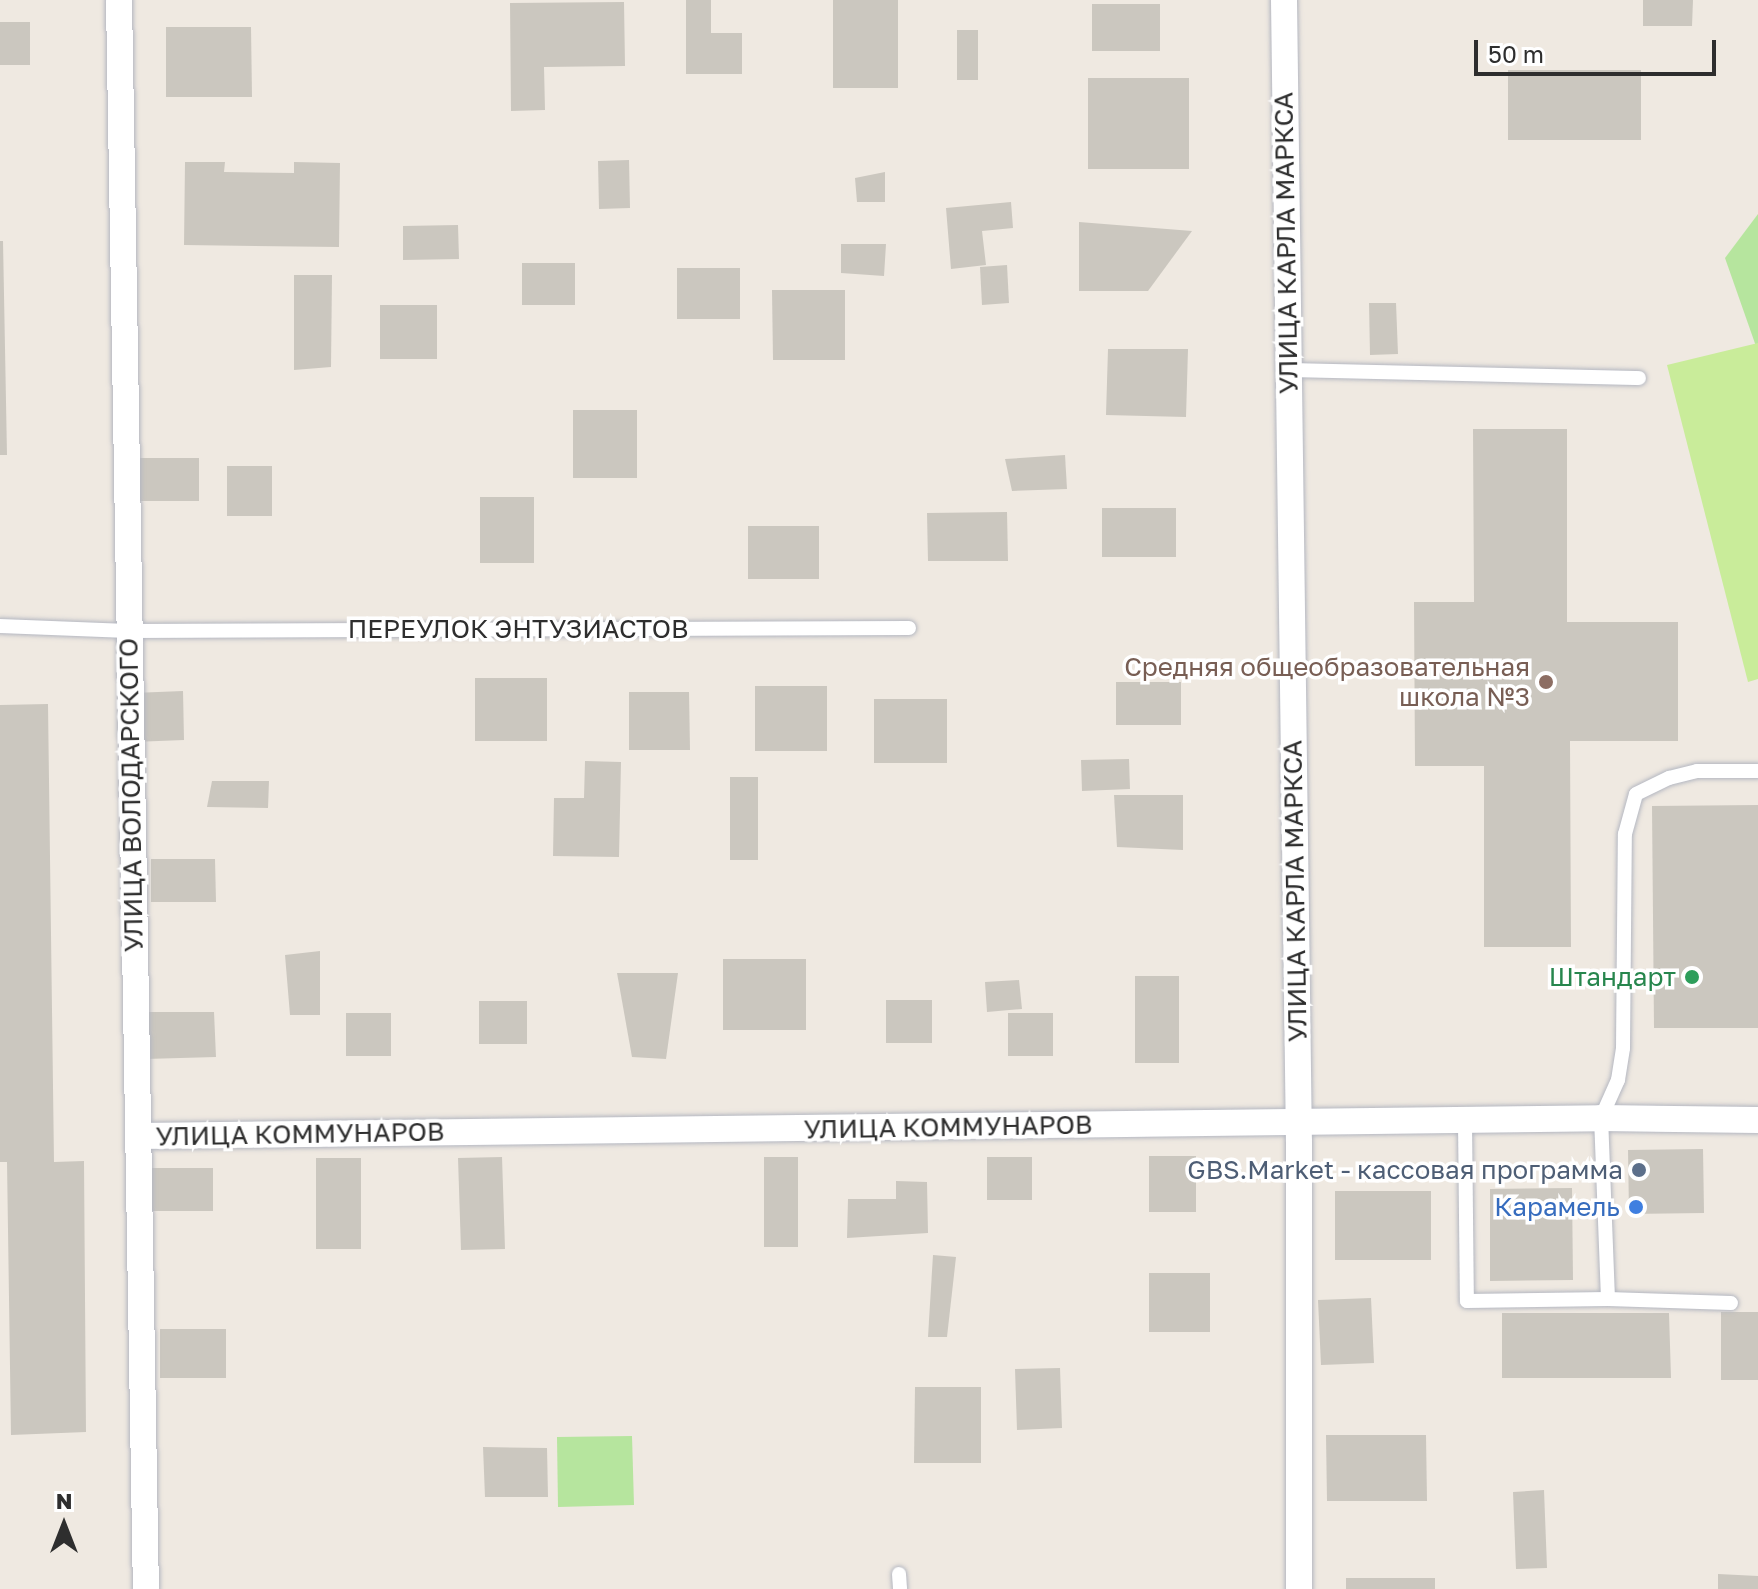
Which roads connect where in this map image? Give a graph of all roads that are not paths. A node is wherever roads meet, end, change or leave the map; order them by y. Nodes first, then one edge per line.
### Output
1 (119, 0) edge
2 (1284, 0) edge
3 (1286, 370) junction
4 (1639, 378) dead end
5 (0, 626) edge
6 (909, 628) dead end
7 (128, 631) junction
8 (1758, 771) edge
9 (1601, 1118) junction
10 (1758, 1120) edge
11 (1465, 1121) junction
12 (1298, 1123) junction
13 (138, 1136) junction
14 (1608, 1299) junction
15 (1731, 1303) dead end
16 (146, 1589) edge
17 (1299, 1589) edge

1 - 7 street, УЛИЦА ВОЛОДАРСКОГО
2 - 3 street, УЛИЦА КАРЛА МАРКСА
3 - 4 lane
3 - 12 street, УЛИЦА КАРЛА МАРКСА
5 - 7 lane, ПЕРЕУЛОК ЭНТУЗИАСТОВ
6 - 7 lane, ПЕРЕУЛОК ЭНТУЗИАСТОВ
7 - 13 street, УЛИЦА ВОЛОДАРСКОГО
8 - 9 lane
9 - 10 street, УЛИЦА КОММУНАРОВ
9 - 11 street, УЛИЦА КОММУНАРОВ
9 - 14 lane
11 - 12 street, УЛИЦА КОММУНАРОВ
11 - 14 lane
12 - 13 street, УЛИЦА КОММУНАРОВ
12 - 17 street, УЛИЦА КАРЛА МАРКСА
13 - 16 street, УЛИЦА ВОЛОДАРСКОГО
14 - 15 lane

